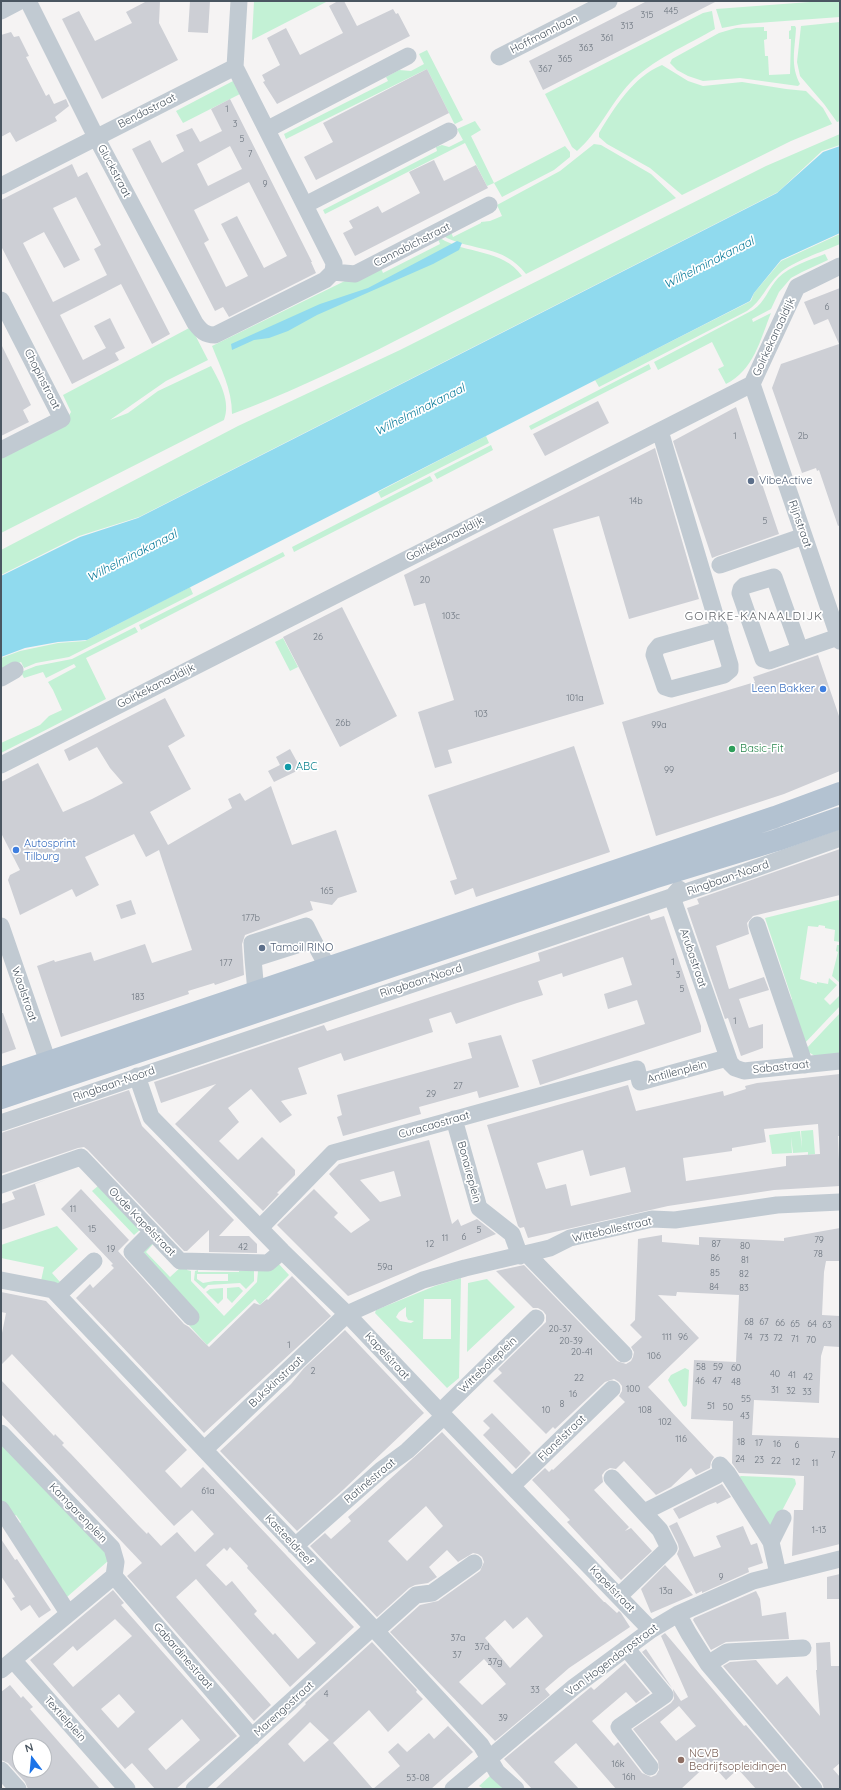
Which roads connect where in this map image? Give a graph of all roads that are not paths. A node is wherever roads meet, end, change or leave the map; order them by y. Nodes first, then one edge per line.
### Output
1 (20, 1) edge
2 (28, 1) edge
3 (239, 1) edge
4 (609, 1) edge
5 (1, 11) edge
6 (408, 56) dead end
7 (499, 57) dead end
8 (235, 67) junction
9 (268, 129) junction
10 (449, 131) dead end
11 (96, 137) junction
12 (1, 186) edge
13 (305, 205) junction
14 (489, 206) dead end
15 (840, 266) edge
16 (333, 272) junction
17 (1, 300) edge
18 (752, 384) junction
19 (660, 430) junction
20 (1, 450) edge
21 (804, 536) junction
22 (720, 565) dead end
23 (720, 629) junction
24 (839, 639) edge
25 (800, 650) junction
26 (1, 765) edge
27 (840, 793) edge
28 (840, 807) edge
29 (840, 818) edge
30 (840, 838) edge
31 (777, 840) junction
32 (696, 865) junction
33 (672, 896) junction
34 (757, 925) dead end
35 (1, 926) edge
36 (328, 968) junction
37 (256, 992) junction
38 (727, 1058) junction
39 (840, 1060) edge
40 (48, 1062) junction
41 (805, 1065) junction
42 (637, 1069) joint
43 (137, 1076) junction
44 (1, 1078) edge
45 (1, 1098) edge
46 (454, 1119) junction
47 (1, 1122) edge
48 (1, 1185) edge
49 (840, 1202) edge
50 (260, 1228) junction
51 (152, 1232) junction
52 (282, 1251) junction
53 (523, 1255) junction
54 (94, 1261) dead end
55 (1, 1280) edge
56 (63, 1301) junction
57 (347, 1314) junction
58 (191, 1317) dead end
59 (536, 1318) dead end
60 (624, 1354) dead end
61 (612, 1389) dead end
62 (442, 1414) junction
63 (1, 1433) edge
64 (205, 1449) junction
65 (612, 1478) dead end
66 (512, 1486) junction
67 (1, 1509) edge
68 (644, 1512) junction
69 (783, 1518) dead end
70 (771, 1542) junction
71 (295, 1546) junction
72 (840, 1559) edge
73 (474, 1563) dead end
74 (778, 1574) junction
75 (114, 1576) junction
76 (619, 1596) junction
77 (68, 1613) junction
78 (678, 1614) junction
79 (374, 1630) junction
80 (651, 1630) junction
81 (626, 1648) junction
82 (803, 1648) dead end
83 (708, 1664) junction
84 (7, 1665) edge
85 (252, 1737) junction
86 (489, 1758) junction
87 (650, 1767) dead end
88 (1, 1770) edge
89 (18, 1789) edge
90 (127, 1789) edge
91 (194, 1789) edge
92 (453, 1789) edge
93 (516, 1789) edge
94 (814, 1789) edge

1 - 5 street
2 - 11 street, Gluckstraat
3 - 8 street
4 - 7 street, Hoffmannlaan
6 - 9 street
8 - 9 street
8 - 11 street, Bendastraat
9 - 13 street
10 - 13 street
11 - 12 street, Bendastraat
11 - 16 street, Gluckstraat
13 - 16 street
14 - 16 street, Cannabichstraat
15 - 18 street, Goirkekanaaldijk
17 - 20 street, Chopinstraat
18 - 19 street, Goirkekanaaldijk
18 - 21 street, Rijnstraat
19 - 23 street
19 - 26 street, Goirkekanaaldijk
21 - 22 street
21 - 24 street, Rijnstraat
23 - 23 street
24 - 25 street
25 - 25 street
27 - 36 main road
28 - 31 main road, Ringbaan-Noord
29 - 31 main road, Ringbaan-Noord
30 - 33 street, Ringbaan-Noord
31 - 32 main road, Ringbaan-Noord
32 - 33 street
32 - 45 main road, Ringbaan-Noord
33 - 38 street, Arubastraat
33 - 43 street, Ringbaan-Noord
34 - 41 street
35 - 40 street, Waalstraat
36 - 37 main road
36 - 37 street
37 - 40 main road
38 - 41 street, Sabastraat
38 - 42 street, Antillenplein
39 - 41 street, Sabastraat
40 - 44 main road
42 - 46 street, Curacaostraat
43 - 47 street, Ringbaan-Noord
43 - 50 street, Kapelstraat
46 - 50 street, Curacaostraat
46 - 53 street, Bonaireplein
48 - 51 street, Oude Kapelstraat
49 - 53 street, Wittebollestraat
50 - 52 street, Kapelstraat
51 - 52 street, Oude Kapelstraat
51 - 58 street
52 - 57 street, Kapelstraat
53 - 57 street, Wittebollestraat
53 - 60 street
54 - 56 street
55 - 56 street, Kasteeldreef
56 - 64 street, Kasteeldreef
57 - 62 street, Kapelstraat
57 - 64 street, Bukskinstraat
59 - 62 street, Wittebolleplein
61 - 66 street, Flanelstraat
62 - 66 street, Kapelstraat
62 - 71 street, Ratinéstraat
63 - 75 street, Kamgarenplein
64 - 71 street, Kasteeldreef
65 - 68 street
66 - 76 street, Kapelstraat
67 - 77 street
68 - 70 street
68 - 76 street
69 - 70 street
70 - 74 street
71 - 79 street, Kasteeldreef
72 - 74 street, Van Hogendorpstraat
73 - 79 street, Marengostraat
74 - 78 street, Van Hogendorpstraat
75 - 77 street
75 - 85 street, Gabardinestraat
76 - 80 street, Kapelstraat
77 - 84 street
78 - 80 street, Van Hogendorpstraat
78 - 83 street
79 - 85 street, Marengostraat
79 - 86 street, Kasteeldreef
80 - 81 street, Van Hogendorpstraat
81 - 86 street, Van Hogendorpstraat
81 - 87 street
82 - 83 street
83 - 94 street
84 - 90 street, Textielplein
85 - 91 street, Marengostraat
86 - 92 street, Van Hogendorpstraat
86 - 93 street, Kasteeldreef
88 - 89 street

